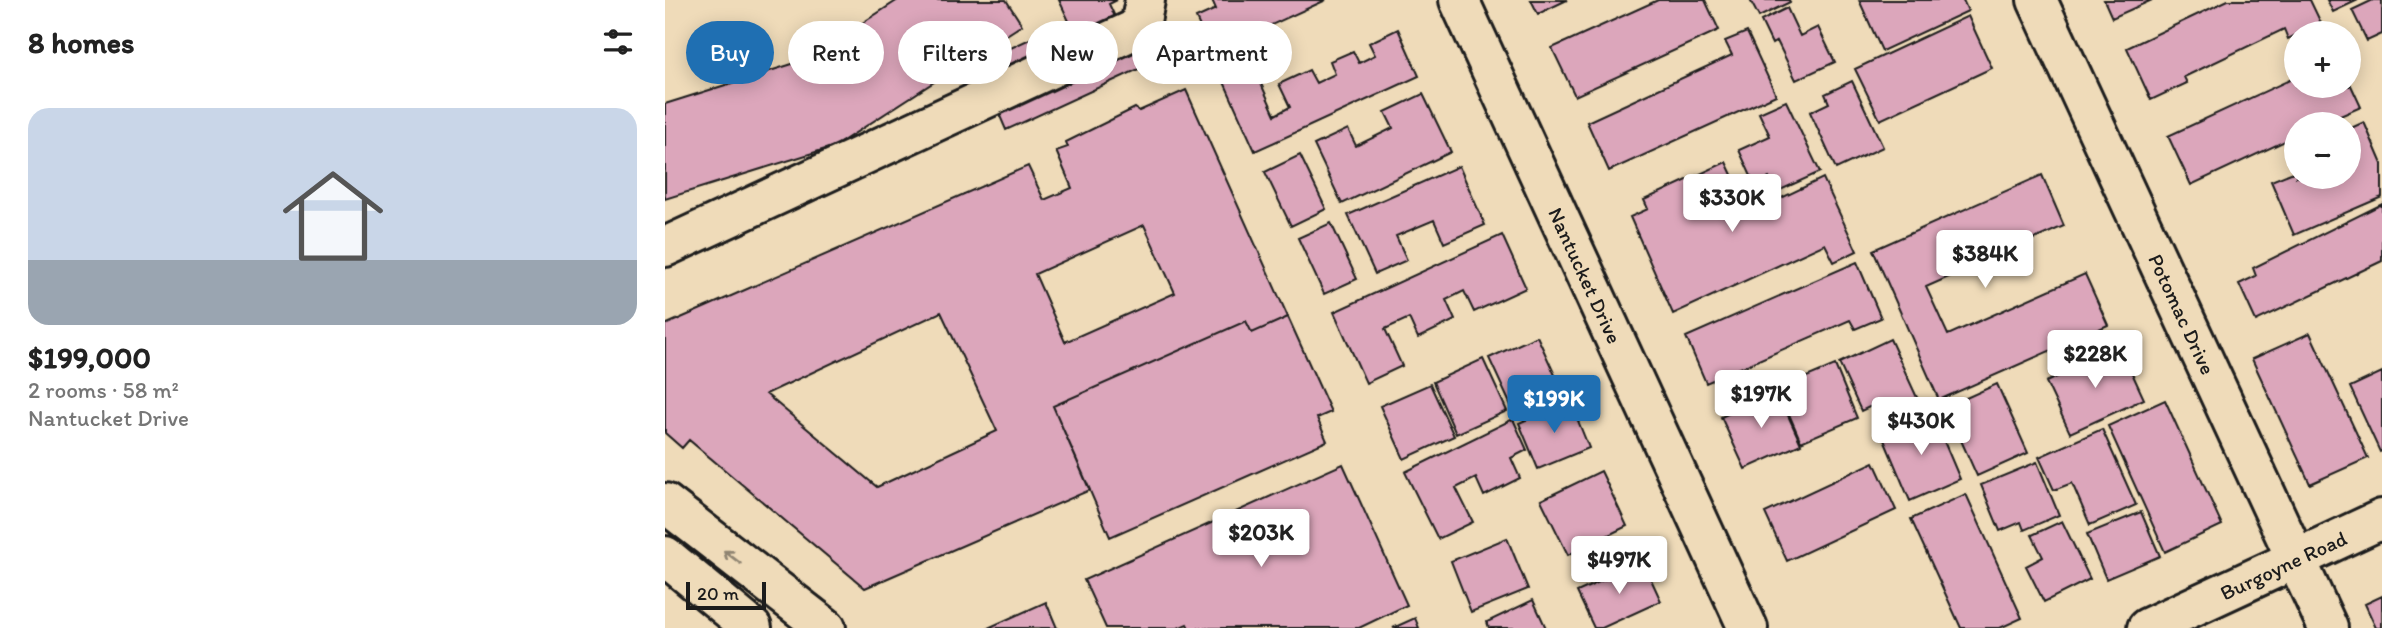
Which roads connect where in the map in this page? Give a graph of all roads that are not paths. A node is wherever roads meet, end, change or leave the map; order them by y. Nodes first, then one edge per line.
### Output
1 (1145, 0) edge
2 (1458, 0) edge
3 (2037, 0) edge
4 (665, 247) edge
5 (665, 503) edge
6 (2382, 519) edge
7 (665, 556) edge
8 (2296, 558) junction
9 (752, 628) edge
10 (826, 628) edge
11 (1748, 628) edge
12 (2147, 628) edge
13 (2328, 628) edge

1 - 4 street
2 - 11 street, Nantucket Drive
3 - 8 street, Potomac Drive
10 -> 5 street
6 - 8 street, Burgoyne Road
7 - 9 street
8 - 12 street, Burgoyne Road
8 - 13 street, Potomac Drive

